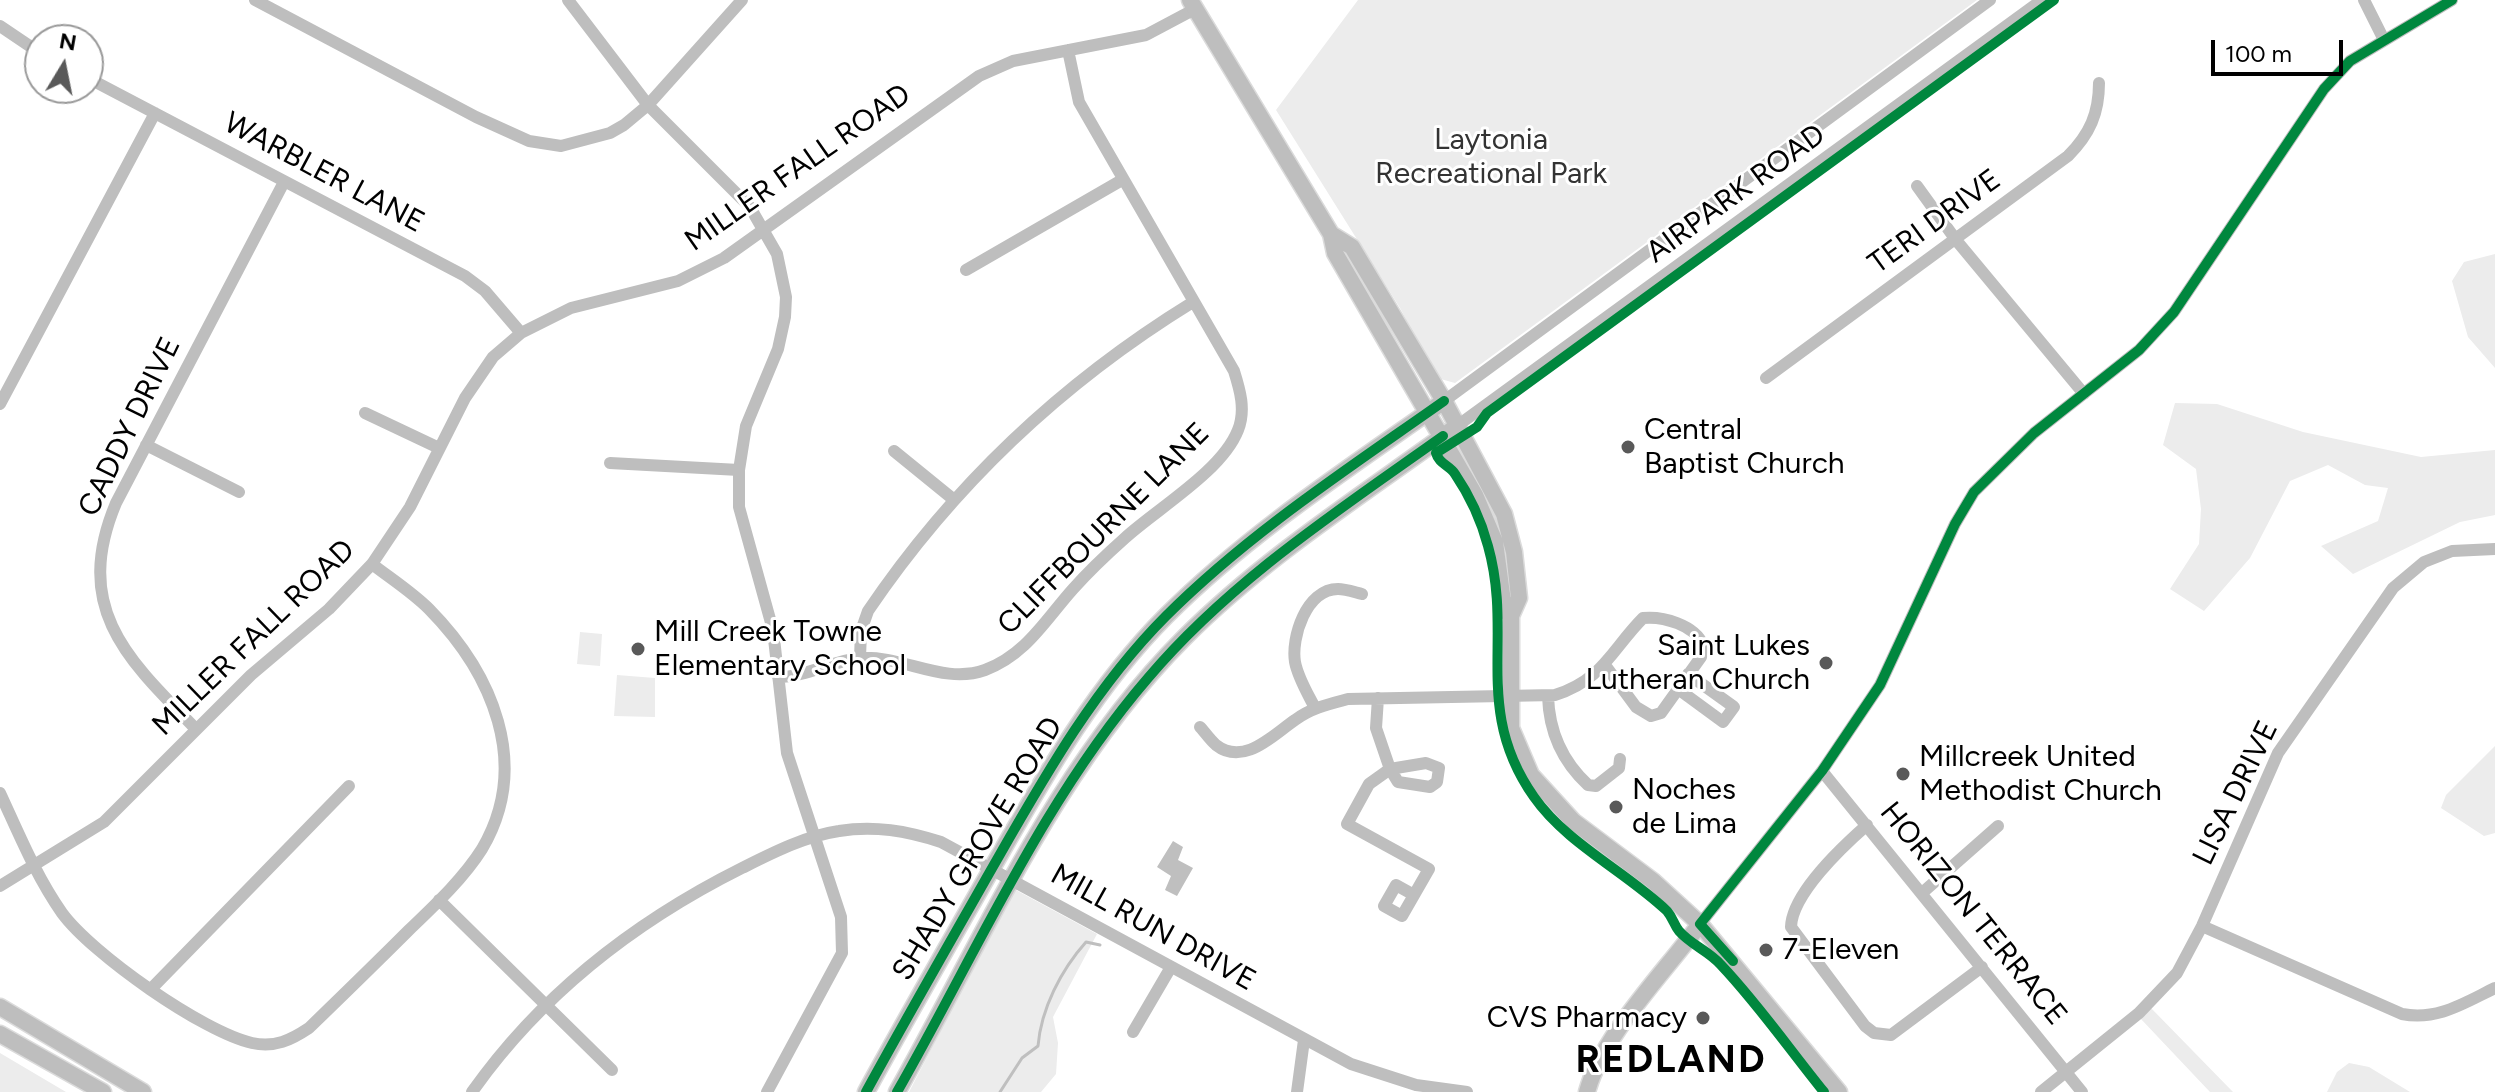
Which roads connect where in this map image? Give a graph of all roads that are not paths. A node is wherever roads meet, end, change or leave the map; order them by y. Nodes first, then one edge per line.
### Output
1 (255, 0) edge
2 (568, 0) edge
3 (742, 0) edge
4 (1990, 0) edge
5 (2042, 0) edge
6 (2364, 0) edge
7 (2452, 0) edge
8 (1192, 4) edge
9 (0, 26) edge
10 (2383, 38) junction
11 (24, 42) edge
12 (1068, 50) junction
13 (2099, 83) dead end
14 (104, 86) edge
15 (648, 105) junction
16 (155, 113) junction
17 (1122, 180) junction
18 (284, 182) junction
19 (1917, 186) dead end
20 (765, 228) junction
21 (1331, 234) junction
22 (1956, 240) junction
23 (966, 270) dead end
24 (1193, 302) junction
25 (521, 333) junction
26 (1766, 378) dead end
27 (2084, 394) junction
28 (1444, 401) junction
29 (0, 404) edge
30 (1430, 411) junction
31 (365, 413) dead end
32 (1457, 426) junction
33 (1442, 437) junction
34 (146, 445) junction
35 (439, 448) junction
36 (894, 451) dead end
37 (610, 463) dead end
38 (739, 470) junction
39 (239, 492) dead end
40 (953, 499) junction
41 (2495, 549) edge
42 (372, 564) junction
43 (1362, 594) dead end
44 (1511, 616) junction
45 (860, 658) junction
46 (1605, 665) junction
47 (1688, 674) junction
48 (778, 677) junction
49 (1678, 689) junction
50 (1548, 696) junction
51 (1378, 698) junction
52 (1508, 698) junction
53 (1315, 708) junction
54 (1200, 727) dead end
55 (196, 729) junction
56 (1620, 759) dead end
57 (1822, 771) junction
58 (349, 786) dead end
59 (0, 793) edge
60 (1867, 825) junction
61 (1998, 826) dead end
62 (816, 836) junction
63 (33, 865) junction
64 (992, 869) junction
65 (1011, 880) junction
66 (0, 886) edge
67 (1922, 893) junction
68 (1414, 895) dead end
69 (439, 900) junction
70 (1700, 924) junction
71 (2202, 926) junction
72 (1171, 967) junction
73 (1982, 967) junction
74 (2495, 988) edge
75 (151, 989) junction
76 (544, 1003) junction
77 (0, 1007) edge
78 (1133, 1032) dead end
79 (0, 1034) edge
80 (1304, 1040) junction
81 (612, 1070) dead end
82 (2066, 1072) junction
83 (1453, 1091) edge
84 (1837, 1091) edge
85 (103, 1092) edge
86 (143, 1092) edge
87 (472, 1092) edge
88 (767, 1092) edge
89 (866, 1092) edge
90 (897, 1092) edge
91 (1297, 1092) edge
92 (1467, 1092) edge
93 (1587, 1092) edge
94 (2041, 1092) edge
95 (2082, 1092) edge

1 - 15 street
2 - 15 street
3 - 15 street
4 - 28 street, AIRPARK ROAD
5 - 32 street, AIRPARK ROAD
6 - 10 street
7 - 10 street
8 - 12 street, MILLER FALL ROAD
8 - 21 main road
9 - 11 street
10 - 27 street
12 - 17 street, CLIFFBOURNE LANE
12 - 20 street, MILLER FALL ROAD
13 - 22 street, TERI DRIVE
14 - 16 street, WARBLER LANE
15 - 20 street
16 - 18 street, WARBLER LANE
16 - 29 street
17 - 23 street
17 - 24 street, CLIFFBOURNE LANE
18 - 25 street, WARBLER LANE
18 - 34 street, CADDY DRIVE
19 - 22 street
20 - 25 street, MILLER FALL ROAD
20 - 38 street
21 - 28 main road
21 - 30 main road
22 - 26 street, TERI DRIVE
22 - 27 street
24 - 40 street
24 - 45 street, CLIFFBOURNE LANE
25 - 35 street, MILLER FALL ROAD
27 - 57 street
28 - 30 main road, SHADY GROVE ROAD
28 - 32 main road
30 - 33 main road
30 - 64 main road, SHADY GROVE ROAD
31 - 35 street
32 - 33 main road, SHADY GROVE ROAD
32 - 44 main road
33 - 44 main road
33 - 65 main road, SHADY GROVE ROAD
34 - 39 street
34 - 55 street, CADDY DRIVE
35 - 42 street, MILLER FALL ROAD
36 - 40 street
37 - 38 street
38 - 48 street
40 - 45 street
41 - 71 street, LISA DRIVE
42 - 55 street, MILLER FALL ROAD
42 - 69 street
43 - 53 street
44 - 52 main road
45 - 48 street, CLIFFBOURNE LANE
46 - 47 street
46 - 49 street
46 - 50 street
47 - 49 street
47 - 49 street
48 - 62 street
50 - 52 street
50 - 56 street
51 - 52 street
51 - 53 street
51 - 68 street
52 - 70 main road
53 - 54 street
55 - 63 street, MILLER FALL ROAD
57 - 60 street, HORIZON TERRACE
57 - 70 street
58 - 75 street
59 - 63 street
60 - 67 street, HORIZON TERRACE
60 - 73 street
61 - 67 street
62 - 64 street, MILL RUN DRIVE
62 - 76 street, MILL RUN DRIVE
62 - 88 street
63 - 66 street, MILLER FALL ROAD
63 - 75 street
64 - 65 street, MILL RUN DRIVE
64 - 89 main road, SHADY GROVE ROAD
65 - 72 street, MILL RUN DRIVE
65 - 90 main road, SHADY GROVE ROAD
67 - 73 street, HORIZON TERRACE
69 - 75 street
69 - 76 street
70 - 84 main road
70 - 93 main road
71 - 74 street
71 - 82 street, LISA DRIVE
72 - 78 street
72 - 80 street, MILL RUN DRIVE
73 - 82 street, HORIZON TERRACE
76 - 81 street
76 - 87 street, MILL RUN DRIVE
77 - 86 main road
79 - 85 main road
80 - 83 street, MILL RUN DRIVE
80 - 91 street
82 - 94 street, LISA DRIVE
82 - 95 street, HORIZON TERRACE
83 - 92 street, MILL RUN DRIVE

